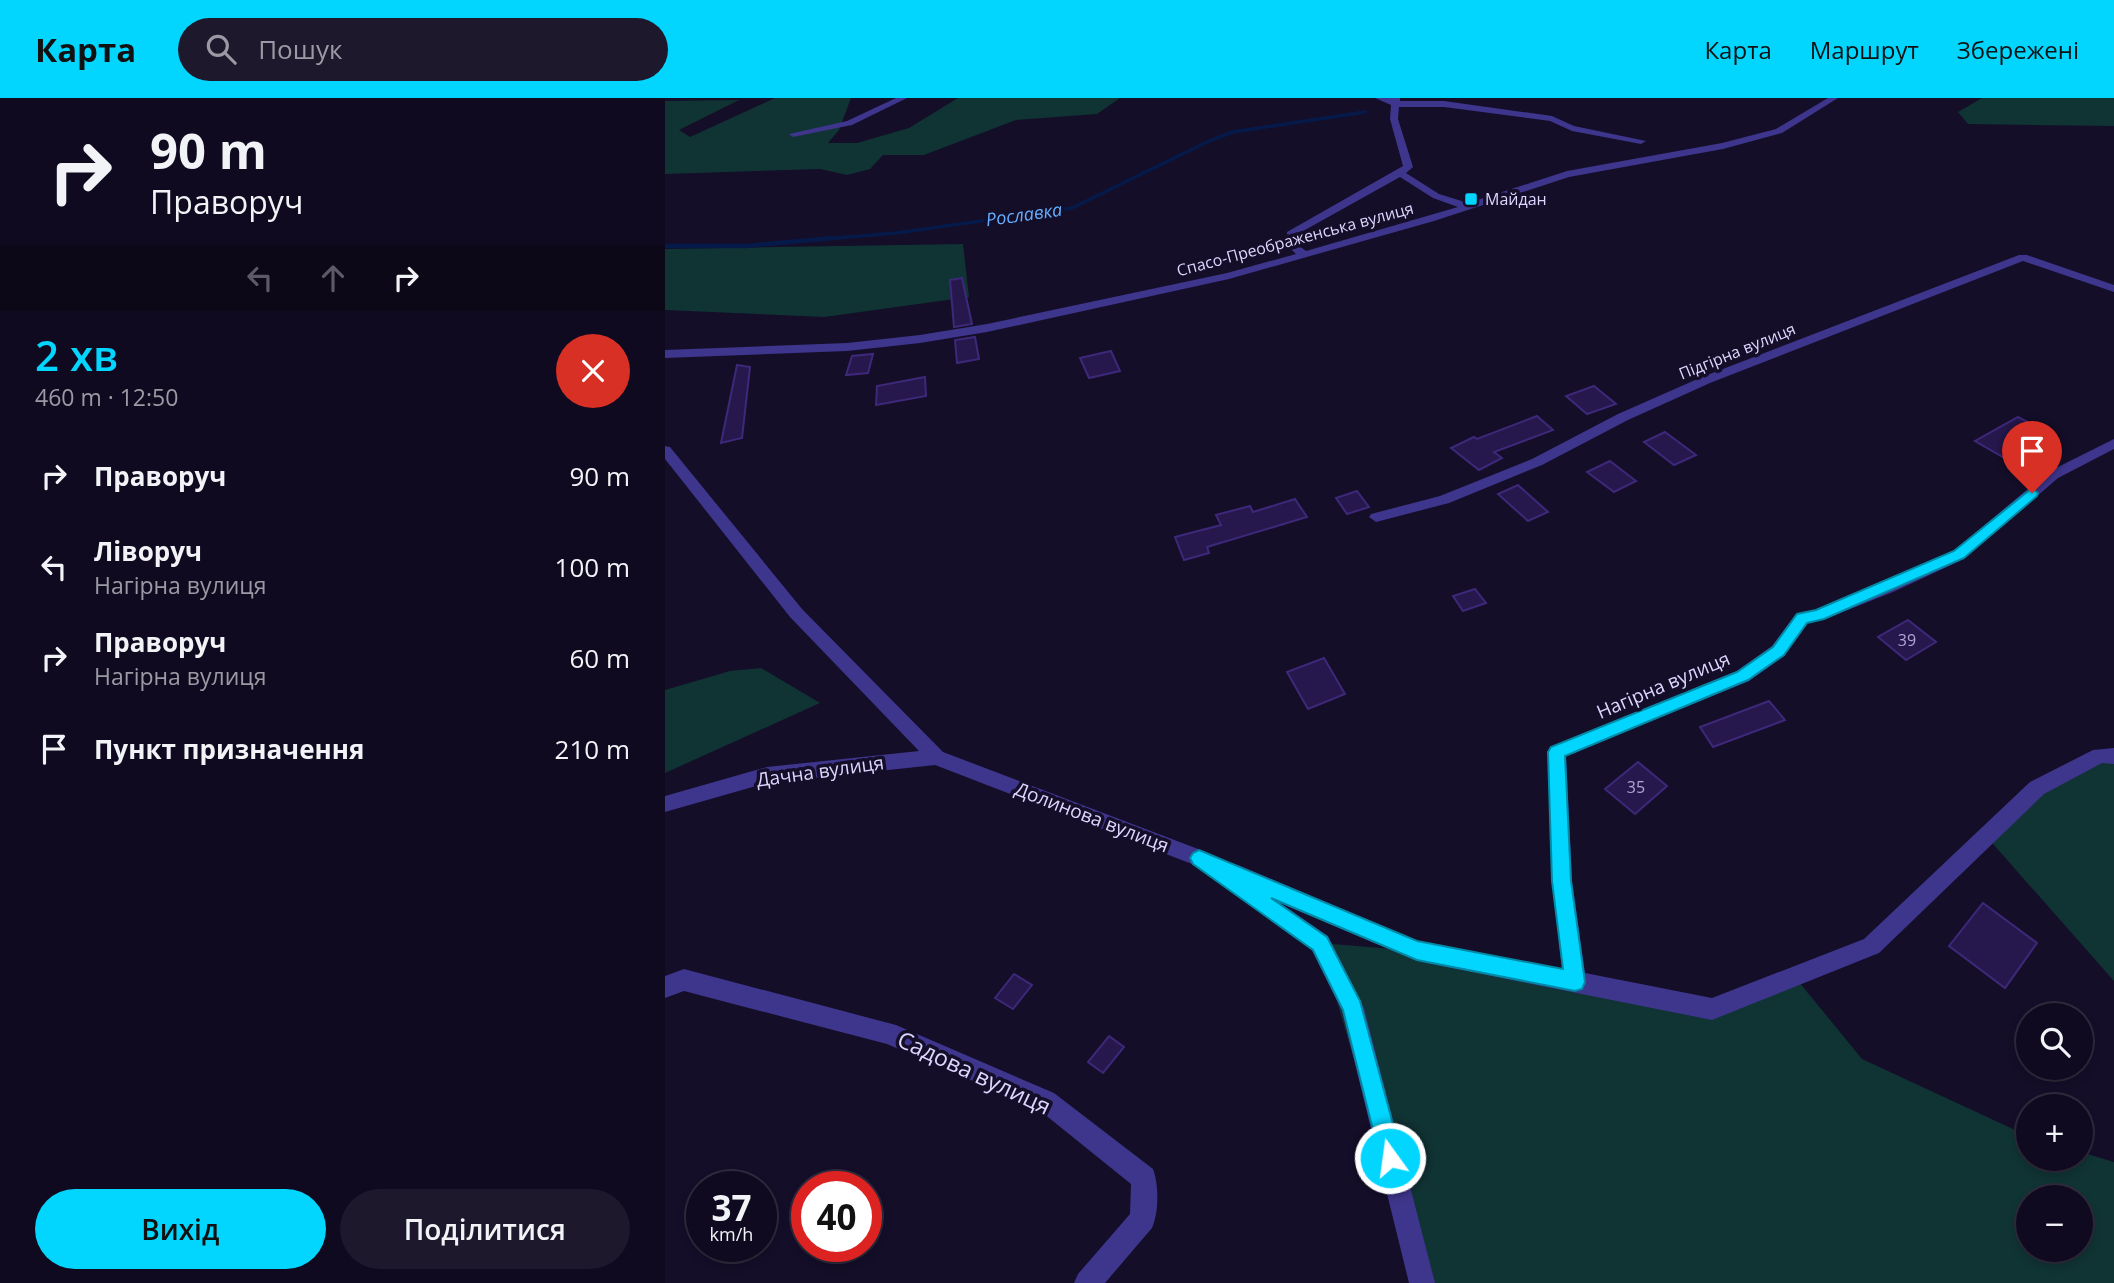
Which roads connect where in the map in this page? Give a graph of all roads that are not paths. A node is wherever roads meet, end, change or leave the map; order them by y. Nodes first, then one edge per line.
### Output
1 (903, 98) edge
2 (1379, 98) edge
3 (1835, 98) edge
4 (1396, 101) edge
5 (793, 134) dead end
6 (1641, 141) dead end
7 (1400, 173) junction
8 (1469, 207) junction
9 (1304, 255) junction
10 (2114, 289) edge
11 (665, 354) edge
12 (2114, 443) edge
13 (665, 450) edge
14 (1376, 517) dead end
15 (2114, 756) edge
16 (936, 757) junction
17 (665, 804) edge
18 (1199, 858) junction
19 (1575, 982) junction
20 (665, 987) edge
21 (1087, 1283) edge
22 (1422, 1283) edge

1 - 5 street
2 - 4 street
3 - 8 street, Спасо-Преображенська вулиця
4 - 6 street
4 - 7 street
7 - 8 street
7 - 9 street
8 - 9 street, Спасо-Преображенська вулиця
9 - 11 street, Спасо-Преображенська вулиця
10 - 14 street, Підгірна вулиця
12 - 19 street, Нагірна вулиця
13 - 16 street, Долинова вулиця
15 - 19 street
16 - 17 street, Дачна вулиця
16 - 18 street, Долинова вулиця
18 - 19 street
18 - 22 street, Долинова вулиця
20 - 21 street, Садова вулиця

